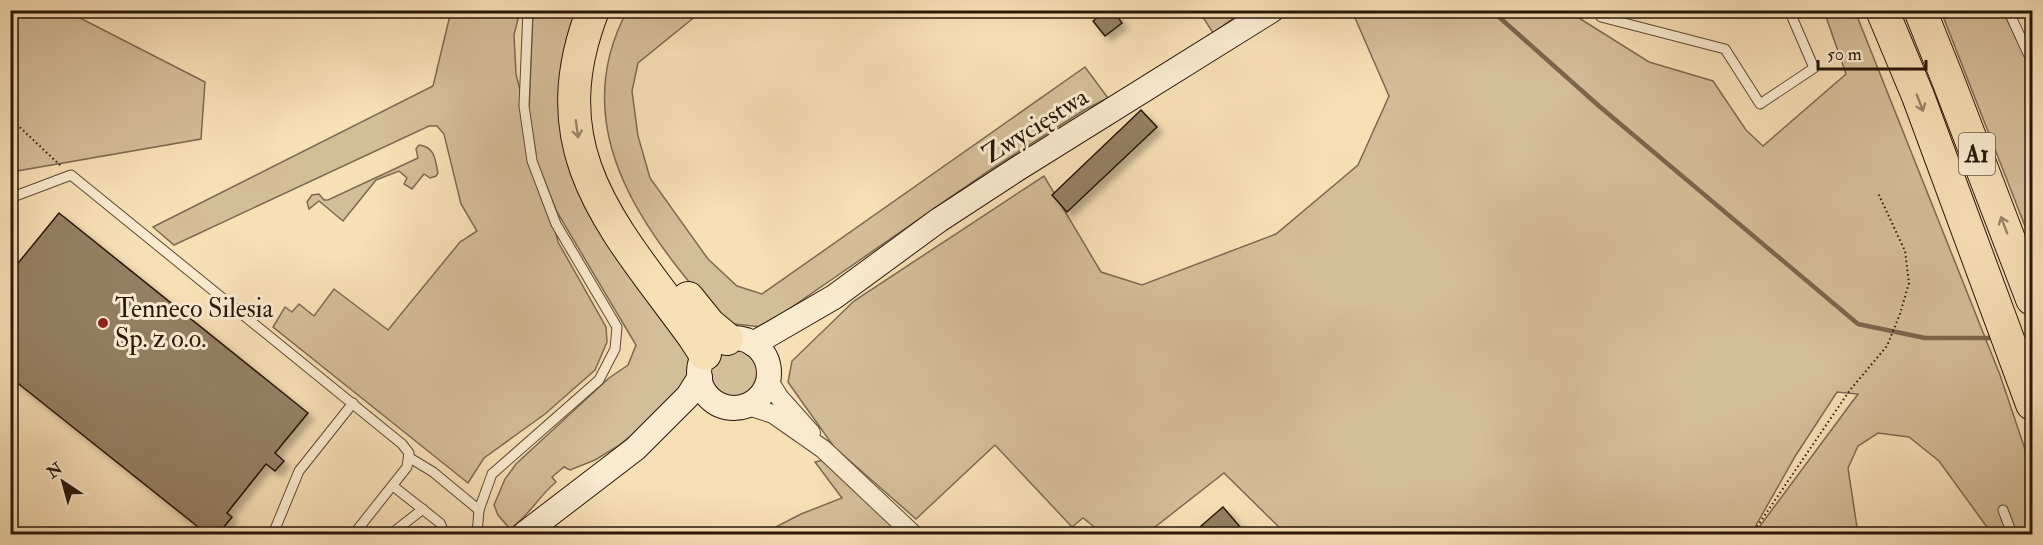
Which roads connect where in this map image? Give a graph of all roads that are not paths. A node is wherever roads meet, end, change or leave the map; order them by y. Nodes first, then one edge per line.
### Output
1 (528, 10) edge
2 (593, 10) edge
3 (614, 10) edge
4 (1272, 10) edge
5 (1598, 10) edge
6 (1789, 10) edge
7 (1882, 10) edge
8 (1920, 10) edge
9 (2008, 10) edge
10 (2032, 62) edge
11 (10, 198) edge
12 (834, 297) junction
13 (2032, 299) edge
14 (721, 353) junction
15 (768, 373) junction
16 (353, 403) junction
17 (720, 404) junction
18 (2032, 404) edge
19 (745, 405) junction
20 (635, 449) junction
21 (823, 449) junction
22 (410, 458) junction
23 (393, 486) junction
24 (423, 509) junction
25 (479, 510) junction
26 (2003, 510) dead end
27 (273, 534) edge
28 (354, 534) edge
29 (391, 534) edge
30 (442, 534) edge
31 (477, 534) edge
32 (524, 534) edge
33 (913, 534) edge
34 (2012, 534) edge

1 - 25 lane
2 -> 14 highway
3 - 14 highway
4 - 12 main road, Zwycięstwa
5 - 6 lane
7 -> 18 highway, A1
13 -> 8 highway, A1
9 - 10 lane
11 - 16 lane
12 - 14 main road, Zwycięstwa
12 - 15 main road, Zwycięstwa
14 - 15 main road
14 - 17 main road
14 - 20 main road, Zwycięstwa
15 - 19 main road
15 - 21 street
16 - 22 lane
16 - 27 lane
17 - 19 main road
17 - 20 main road, Zwycięstwa
19 - 21 street
20 - 32 main road, Zwycięstwa
21 - 33 street
22 - 23 lane
22 - 25 lane
23 - 24 lane
23 - 28 lane
24 - 29 lane
24 - 30 lane
25 - 31 lane
26 - 34 lane

